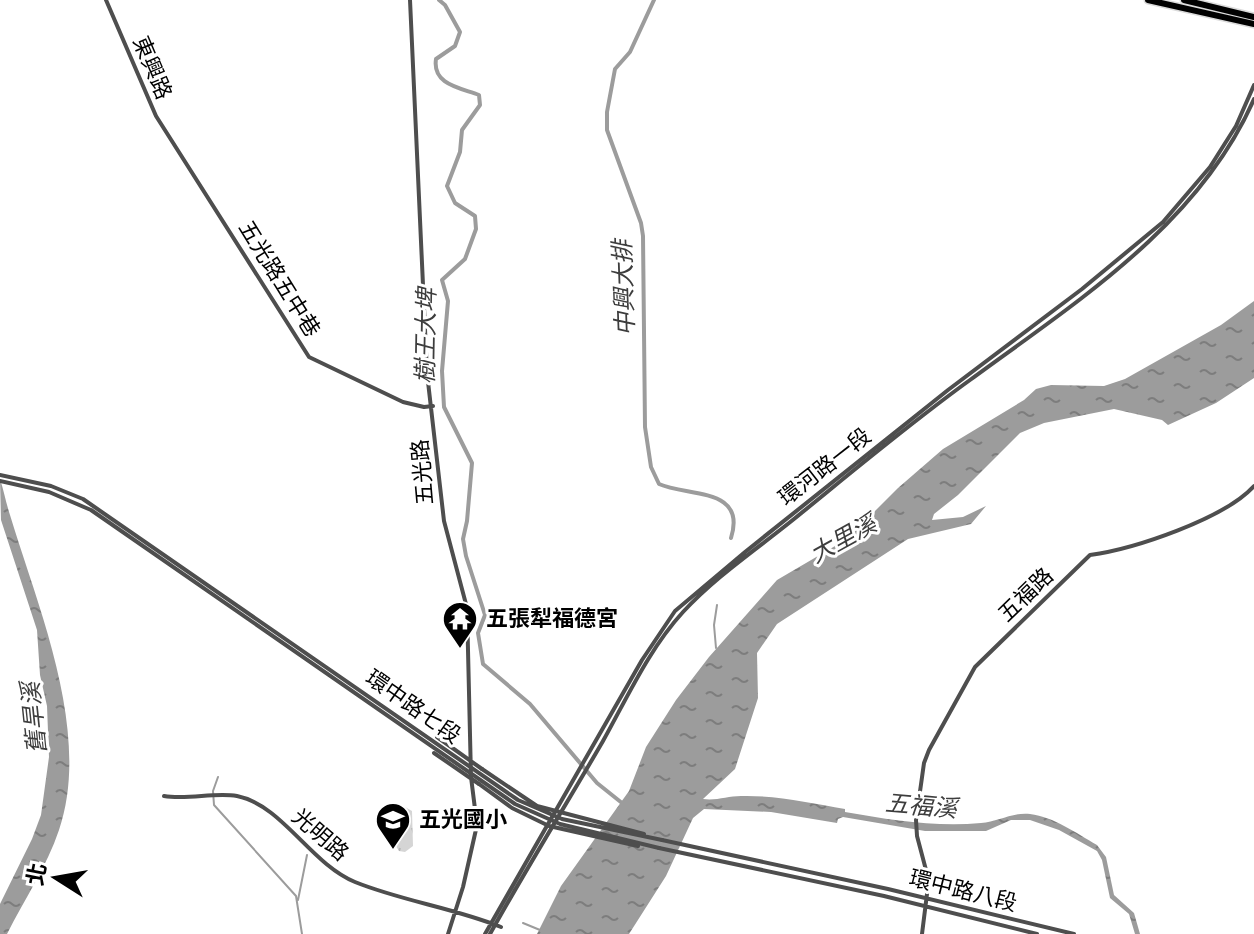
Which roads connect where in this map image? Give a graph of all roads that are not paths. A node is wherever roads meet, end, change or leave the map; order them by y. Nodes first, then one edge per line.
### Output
1 (106, 0) edge
2 (410, 0) edge
3 (1148, 0) edge
4 (1184, 0) edge
5 (1254, 17) edge
6 (1254, 24) edge
7 (1254, 85) edge
8 (1254, 99) edge
9 (175, 146) joint
10 (433, 406) junction
11 (0, 475) edge
12 (0, 481) edge
13 (1254, 486) edge
14 (437, 737) dead end
15 (434, 753) dead end
16 (470, 761) junction
17 (471, 777) junction
18 (164, 796) dead end
19 (662, 840) junction
20 (659, 848) junction
21 (844, 880) joint
22 (843, 888) joint
23 (927, 899) junction
24 (927, 907) junction
25 (456, 911) junction
26 (496, 924) junction
27 (448, 934) edge
28 (488, 934) edge
29 (922, 934) edge
30 (1037, 934) edge
31 (1074, 934) edge

1 - 9 street, 東興路
2 - 10 street, 五光路
3 - 6 main road
4 - 5 main road
7 - 26 street, 環河路一段
8 - 26 street, 環河路一段
9 - 10 street, 五光路五中巷
10 - 16 street, 五光路
11 - 19 street, 環中路七段, bridge
12 - 20 street, 環中路七段, bridge
13 - 23 street, 五福路
14 - 16 street
15 - 17 street
16 - 17 street, 五光路
16 - 19 street, bridge
17 - 20 street, bridge
17 - 25 street, 五光路
18 - 25 street, 光明路
19 - 21 street, 環中路七段
20 - 22 street, 環中路七段
21 - 23 street, 環中路八段
22 - 24 street, 環中路八段
23 - 24 street, 五福路
23 - 31 street, 環中路八段
24 - 29 street, 五福路
24 - 30 street, 環中路八段
25 - 26 street, 光明路
25 - 27 street, 五光路
26 - 28 street, 環河路一段

